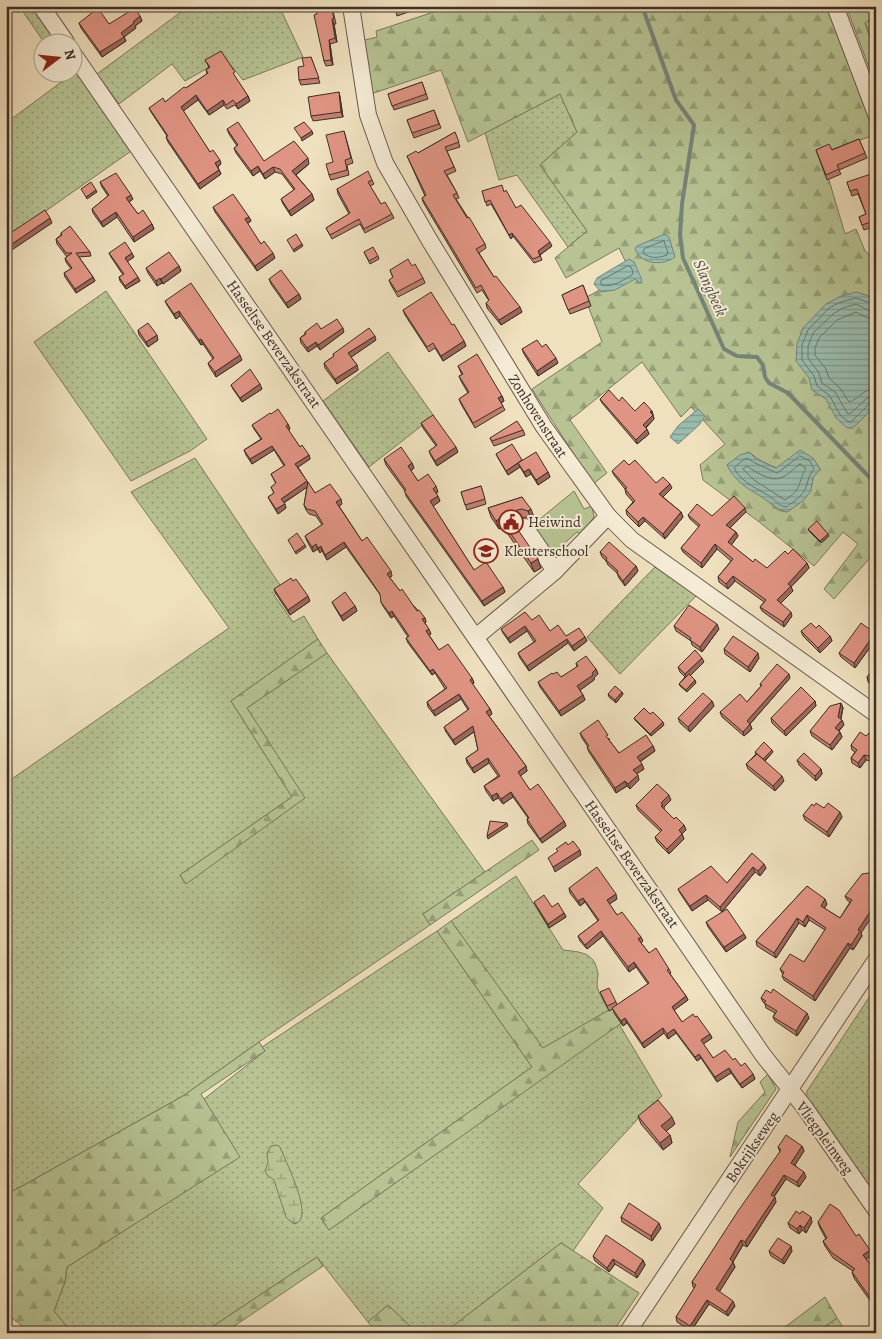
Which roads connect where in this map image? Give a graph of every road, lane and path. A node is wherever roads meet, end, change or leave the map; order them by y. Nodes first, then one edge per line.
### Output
1 (41, 6) edge
2 (351, 6) edge
3 (835, 6) edge
4 (59, 32) edge
5 (82, 66) edge
6 (876, 114) edge
7 (608, 516) junction
8 (525, 527) dead end
9 (555, 571) junction
10 (476, 637) junction
11 (876, 714) edge
12 (876, 960) edge
13 (790, 1091) junction
14 (876, 1210) edge
15 (627, 1333) edge

1 - 4 street
2 - 7 street, Zonhovenstraat
3 - 6 street
5 - 10 street, Hasseltse Beverzakstraat
7 - 9 street
7 - 11 street, Zonhovenstraat
8 - 9 street
9 - 10 street
10 - 13 street, Hasseltse Beverzakstraat
12 - 13 street, Bokrijkseweg
13 - 14 street, Vliegpleinweg
13 - 15 street, Bokrijkseweg

